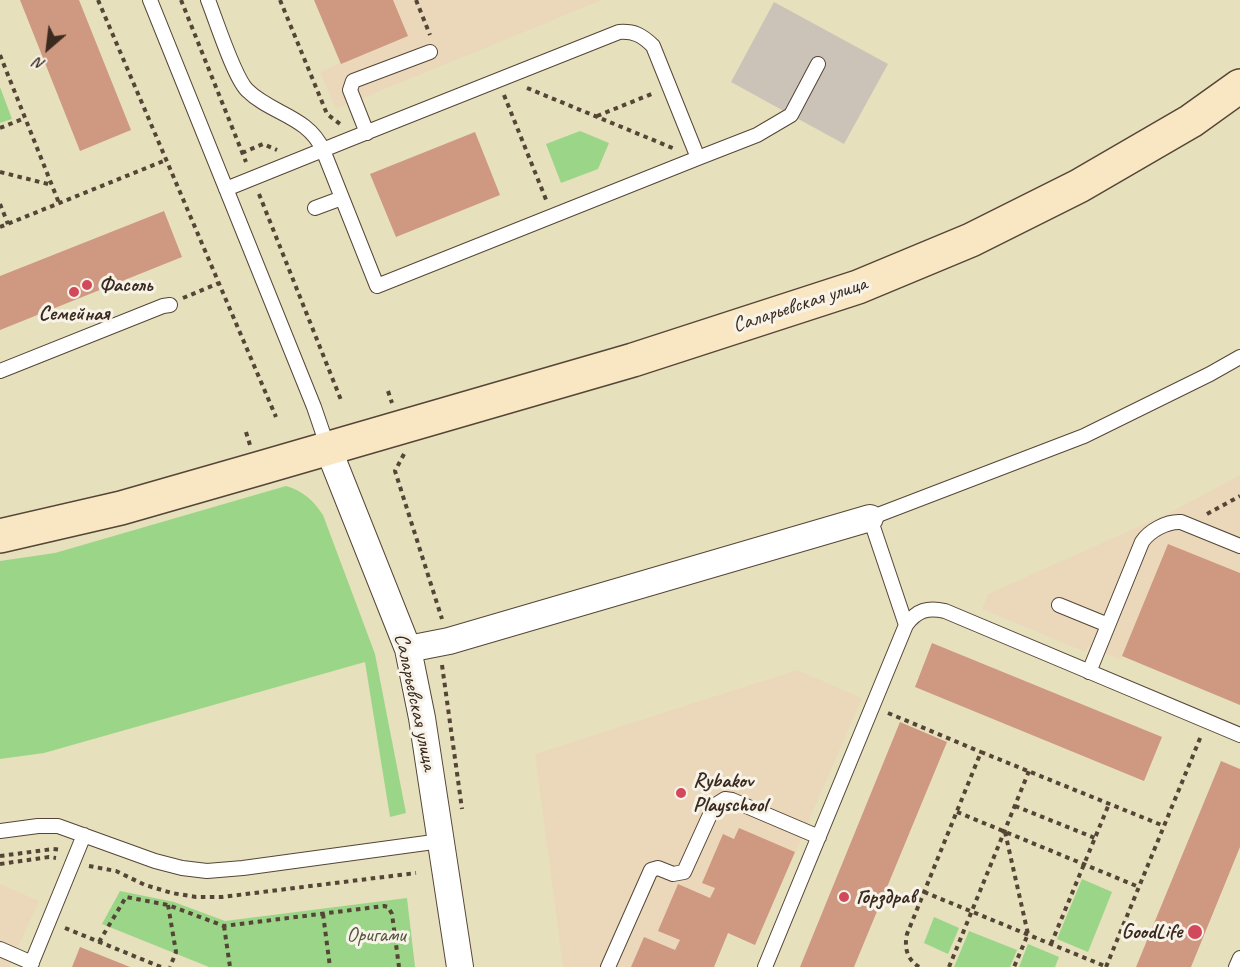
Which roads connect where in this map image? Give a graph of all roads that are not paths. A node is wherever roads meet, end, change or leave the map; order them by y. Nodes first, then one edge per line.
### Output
1 (150, 0) edge
2 (208, 0) edge
3 (430, 52) road end
4 (818, 64) dead end
5 (1240, 86) edge
6 (367, 133) junction
7 (323, 150) junction
8 (698, 158) junction
9 (226, 189) junction
10 (342, 198) junction
11 (315, 208) dead end
12 (166, 305) road end
13 (1240, 357) edge
14 (0, 371) edge
15 (328, 448) junction
16 (870, 518) junction
17 (0, 536) edge
18 (1240, 546) edge
19 (1059, 605) dead end
20 (906, 624) junction
21 (1108, 625) junction
22 (408, 649) junction
23 (1089, 672) junction
24 (1240, 735) edge
25 (0, 831) edge
26 (84, 835) junction
27 (819, 837) junction
28 (441, 840) junction
29 (0, 949) edge
30 (1240, 958) edge
31 (31, 965) edge
32 (460, 967) edge
33 (608, 967) edge
34 (765, 967) edge
35 (1236, 967) edge

1 - 9 lane
2 - 7 lane
3 - 6 lane
4 - 8 lane
5 - 15 street, Саларьевская улица
6 - 7 lane
6 - 8 lane
7 - 9 lane
7 - 10 lane
8 - 10 lane
9 - 15 lane
10 - 11 lane
12 - 14 lane
13 - 16 lane
15 - 17 street, Саларьевская улица
15 - 22 street, Саларьевская улица
16 - 20 lane
16 - 22 street
18 - 21 lane
19 - 21 lane
20 - 23 lane
20 - 27 lane
21 - 23 lane
22 - 28 street, Саларьевская улица
23 - 24 lane
25 - 26 lane
26 - 28 lane
26 - 31 lane
27 - 33 lane
27 - 34 lane
28 - 32 street, Саларьевская улица
29 - 31 lane
30 - 35 lane

